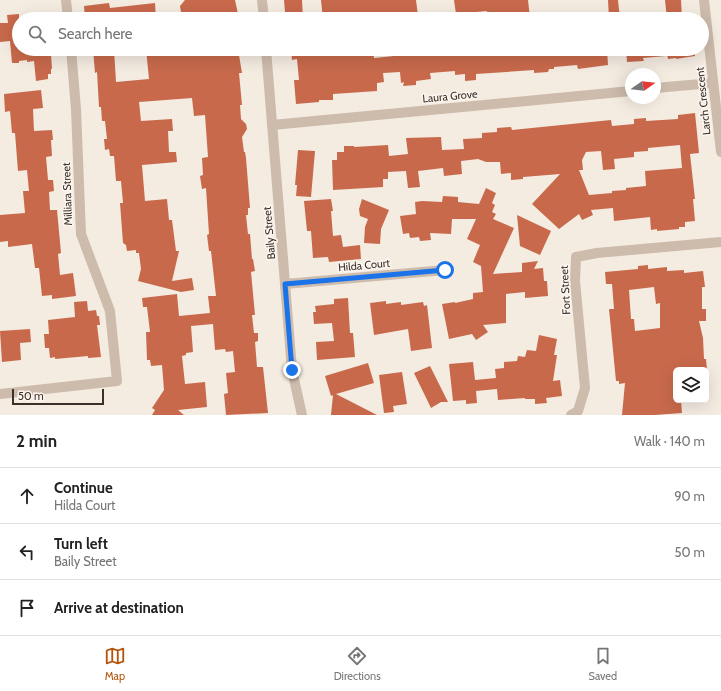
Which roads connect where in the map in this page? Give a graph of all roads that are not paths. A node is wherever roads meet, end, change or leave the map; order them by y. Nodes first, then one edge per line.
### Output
1 (66, 0) edge
2 (262, 0) edge
3 (704, 0) edge
4 (67, 12) edge
5 (263, 12) edge
6 (705, 12) edge
7 (709, 46) edge
8 (72, 56) edge
9 (267, 56) edge
10 (713, 83) junction
11 (661, 87) edge
12 (625, 92) edge
13 (272, 125) junction
14 (721, 152) edge
15 (721, 242) edge
16 (445, 270) dead end
17 (285, 284) junction
18 (0, 394) edge
19 (302, 415) edge
20 (571, 415) edge

1 - 4 street
2 - 5 street
3 - 6 street, Larch Crescent
7 - 10 street, Larch Crescent
8 - 18 street, Milliara Street
9 - 13 street, Baily Street
10 - 11 street
10 - 14 street, Larch Crescent
12 - 13 street, Laura Grove
13 - 17 street, Baily Street
15 - 20 street, Fort Street
16 - 17 street, Hilda Court
17 - 19 street, Baily Street

